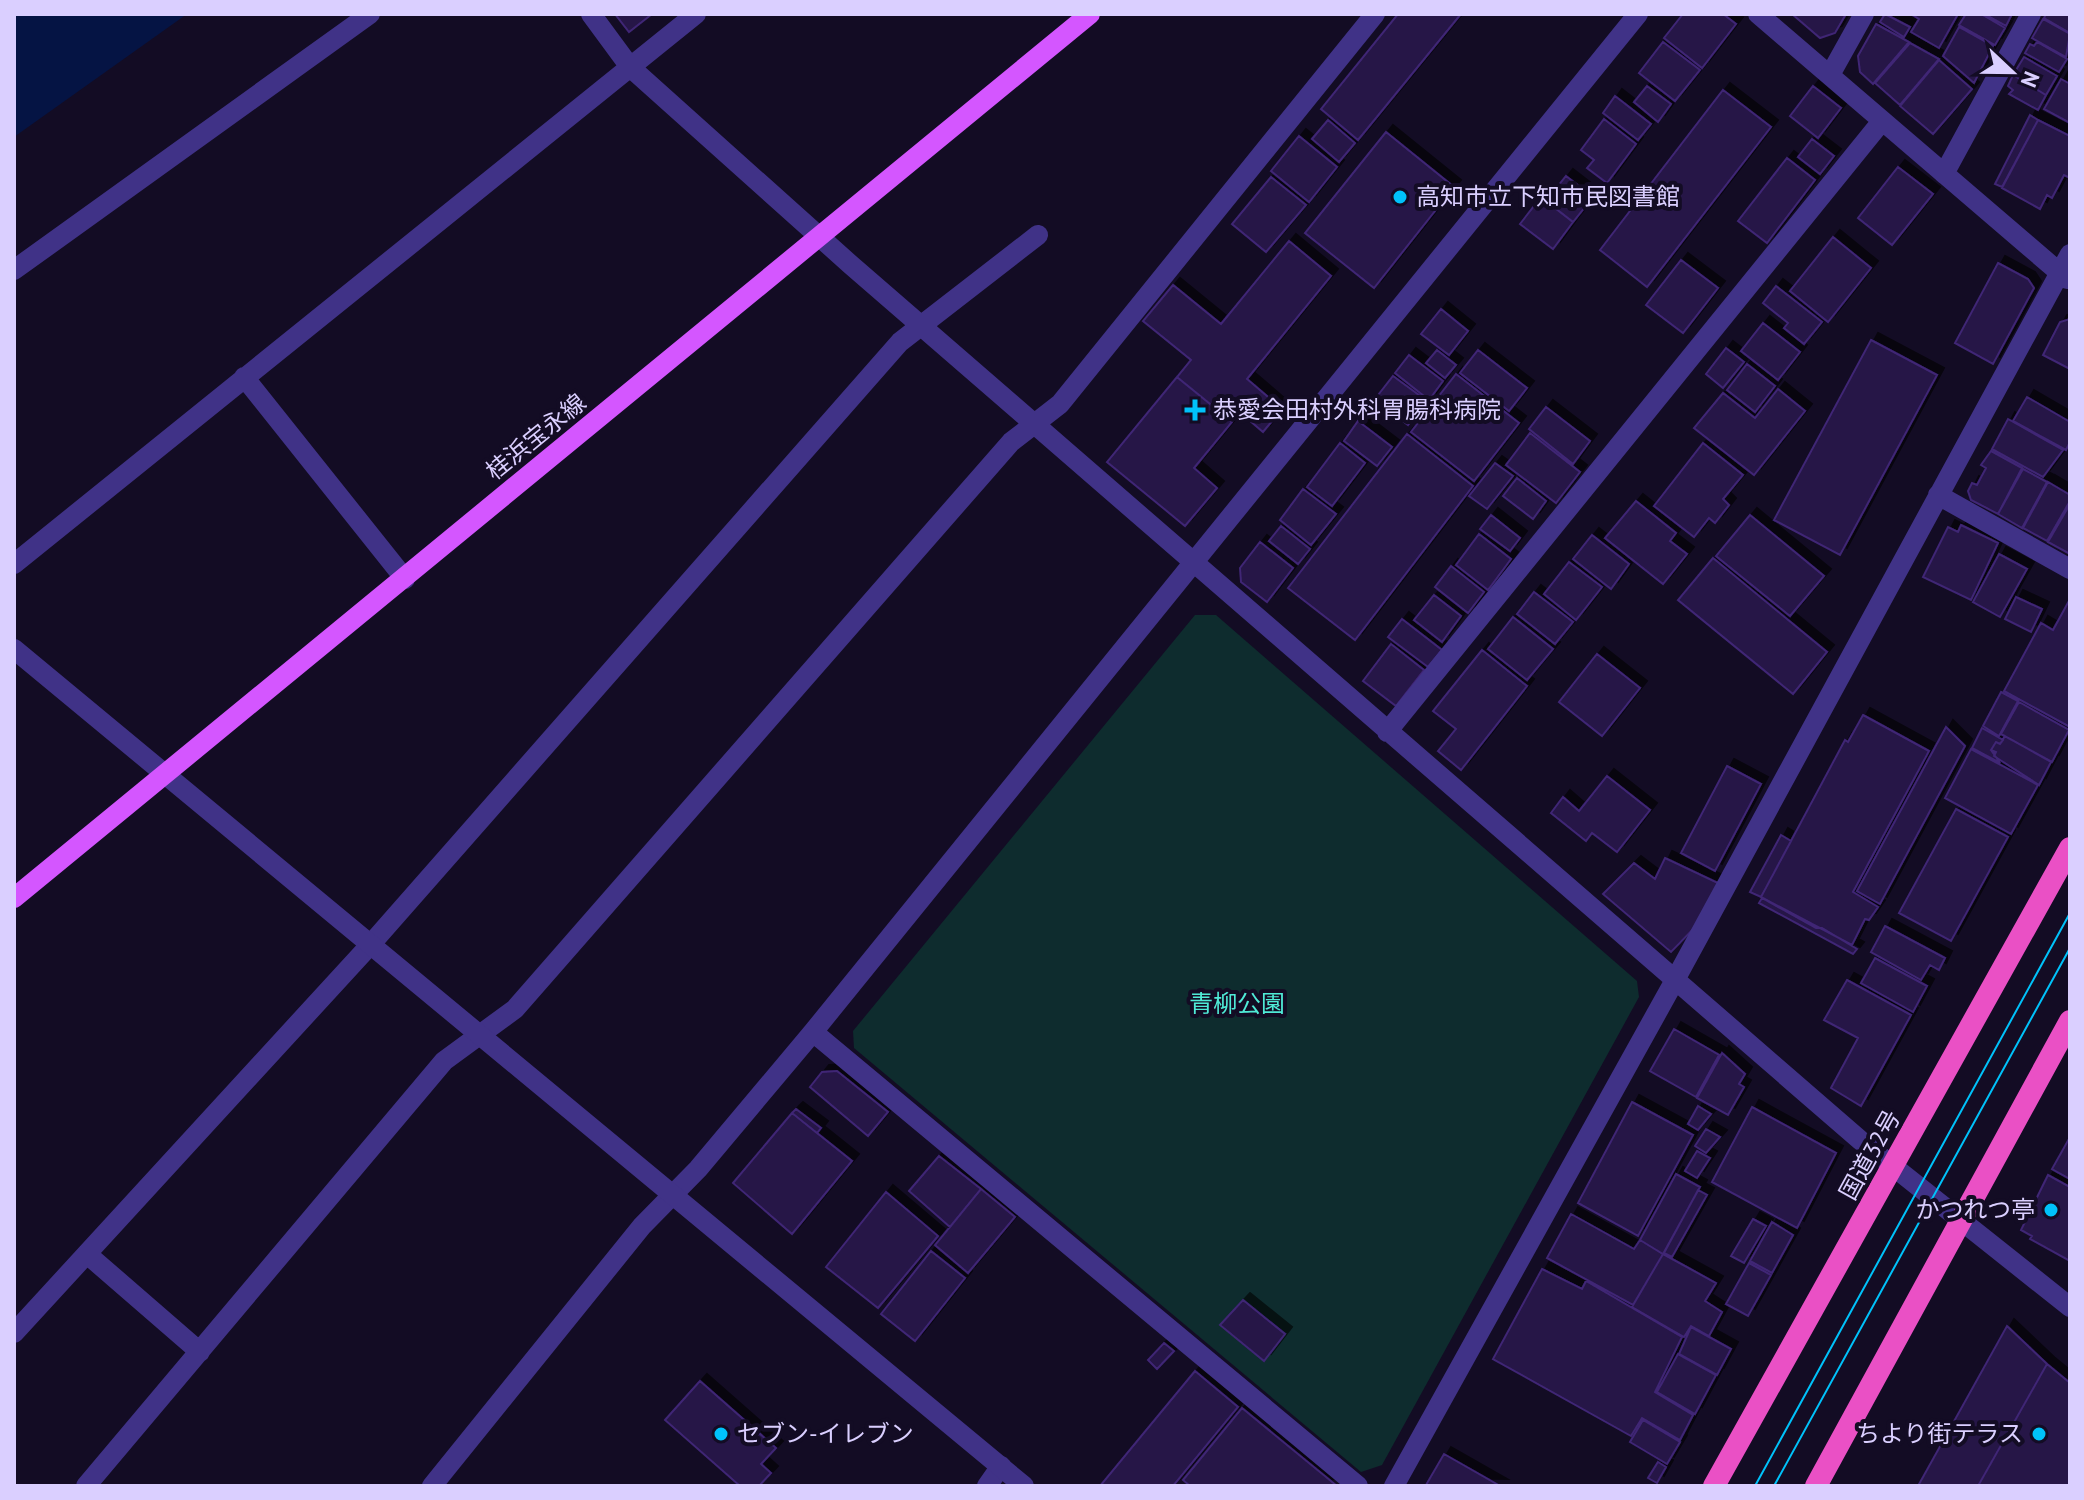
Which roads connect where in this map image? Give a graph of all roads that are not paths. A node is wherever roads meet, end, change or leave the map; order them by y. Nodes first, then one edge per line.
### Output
1 (370, 14) edge
2 (591, 14) edge
3 (696, 14) edge
4 (1090, 14) edge
5 (1375, 14) edge
6 (1638, 14) edge
7 (1758, 14) edge
8 (1864, 14) edge
9 (2031, 14) edge
10 (630, 67) junction
11 (1830, 75) junction
12 (1882, 121) junction
13 (1944, 174) junction
14 (1038, 235) dead end
15 (820, 236) junction
16 (2070, 254) edge
17 (14, 270) edge
18 (2065, 277) edge
19 (922, 325) junction
20 (244, 377) junction
21 (1035, 423) junction
22 (1938, 495) junction
23 (14, 564) edge
24 (1193, 564) junction
25 (2070, 569) edge
26 (405, 579) junction
27 (14, 649) edge
28 (1387, 732) junction
29 (168, 774) junction
30 (2070, 848) edge
31 (14, 898) edge
32 (371, 944) junction
33 (1675, 980) junction
34 (2070, 1021) edge
35 (813, 1032) junction
36 (479, 1033) junction
37 (1893, 1168) junction
38 (673, 1195) junction
39 (1960, 1220) junction
40 (87, 1254) junction
41 (2070, 1307) edge
42 (14, 1333) edge
43 (200, 1352) junction
44 (1001, 1466) junction
45 (86, 1486) edge
46 (432, 1486) edge
47 (987, 1486) edge
48 (1024, 1486) edge
49 (1358, 1486) edge
50 (1394, 1486) edge
51 (1714, 1486) edge
52 (1816, 1486) edge

1 - 17 street
2 - 10 street
3 - 10 street
4 - 15 main road, 桂浜宝永線
5 - 21 street
6 - 24 street
7 - 11 street
8 - 11 street
9 - 13 street
10 - 15 street
10 - 20 street
11 - 12 street
12 - 13 street
12 - 28 street
13 - 18 street
14 - 19 street
15 - 19 street
15 - 26 main road, 桂浜宝永線
16 - 18 street
18 - 22 street
19 - 21 street
19 - 32 street
20 - 23 street
20 - 26 street
21 - 24 street
21 - 36 street
22 - 25 street
22 - 33 street
24 - 28 street
24 - 35 street
26 - 29 main road, 桂浜宝永線
27 - 29 street
28 - 33 street
29 - 31 main road, 桂浜宝永線
29 - 32 street
30 - 37 highway, 国道32号
32 - 36 street
32 - 40 street
33 - 37 street
33 - 50 street
34 - 39 highway
35 - 38 street
35 - 49 street
36 - 38 street
36 - 43 street
37 - 39 street
37 - 51 highway, 国道32号
38 - 44 street
38 - 46 street
39 - 41 street
39 - 52 highway
40 - 42 street
40 - 43 street
43 - 45 street
44 - 47 street
44 - 48 street

